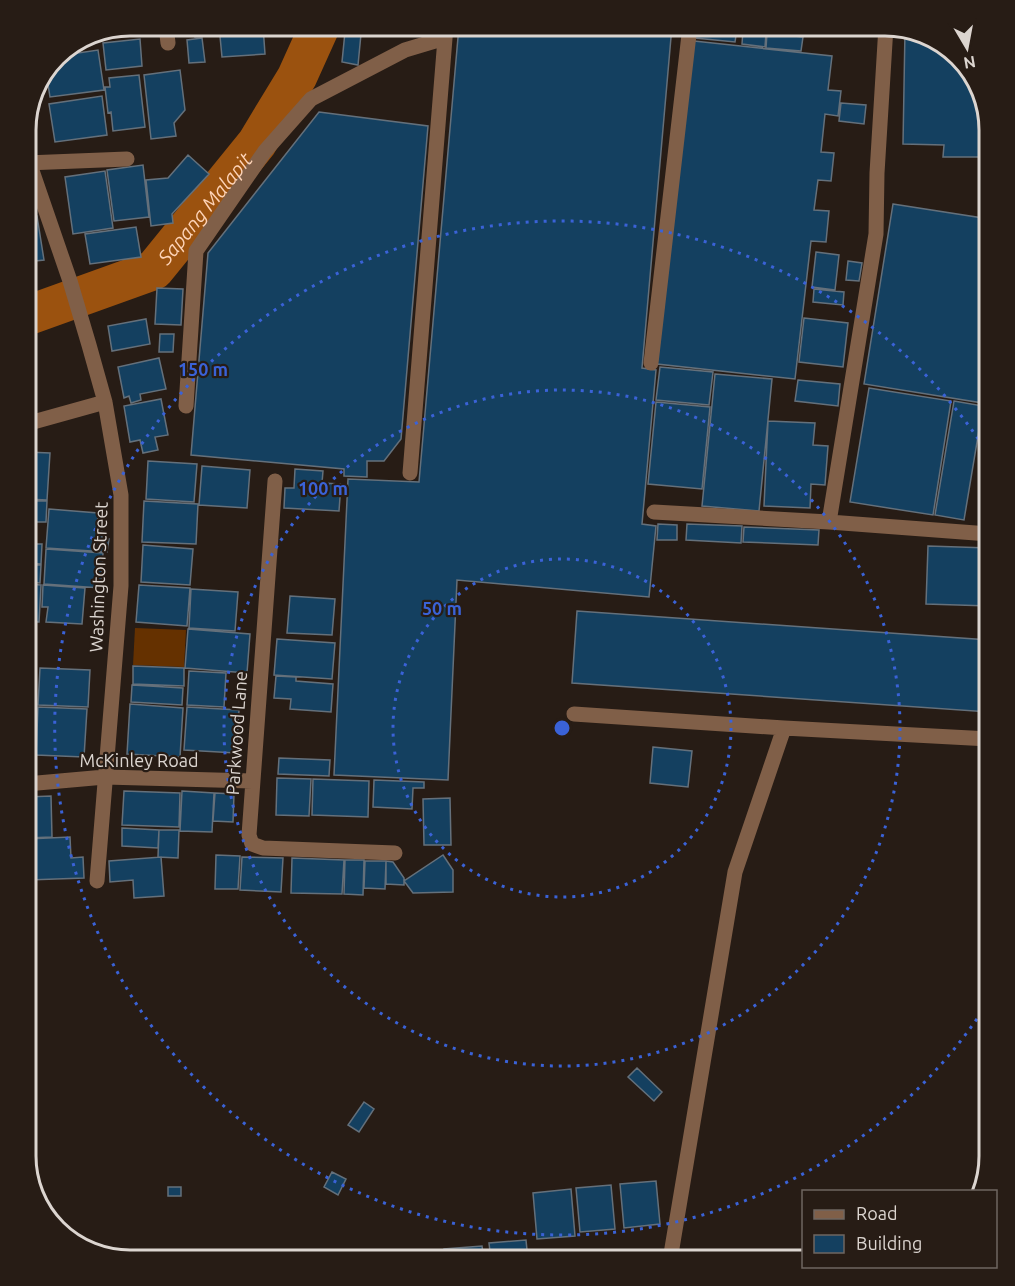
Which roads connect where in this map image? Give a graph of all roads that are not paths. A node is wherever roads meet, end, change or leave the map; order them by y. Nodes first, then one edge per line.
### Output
1 (167, 36) edge
2 (437, 36) edge
3 (446, 36) edge
4 (689, 36) edge
5 (884, 36) edge
6 (168, 43) dead end
7 (127, 159) dead end
8 (36, 163) edge
9 (36, 188) edge
10 (651, 363) dead end
11 (105, 402) junction
12 (186, 406) dead end
13 (36, 421) edge
14 (410, 473) dead end
15 (275, 481) dead end
16 (654, 512) dead end
17 (829, 522) junction
18 (979, 533) edge
19 (574, 714) dead end
20 (784, 728) junction
21 (979, 738) edge
22 (105, 777) junction
23 (252, 781) junction
24 (36, 783) edge
25 (395, 853) dead end
26 (97, 881) dead end
27 (672, 1250) edge

1 - 6 street
2 - 12 street
3 - 14 street
4 - 10 street
5 - 17 street
7 - 8 street
9 - 11 street, Washington Street
11 - 13 street
11 - 22 street, Washington Street
15 - 23 street, Parkwood Lane
16 - 17 street
17 - 18 street
19 - 20 street
20 - 21 street
20 - 27 street
22 - 23 street, McKinley Road
22 - 24 street, McKinley Road
22 - 26 street, Washington Street
23 - 25 street, Parkwood Lane

